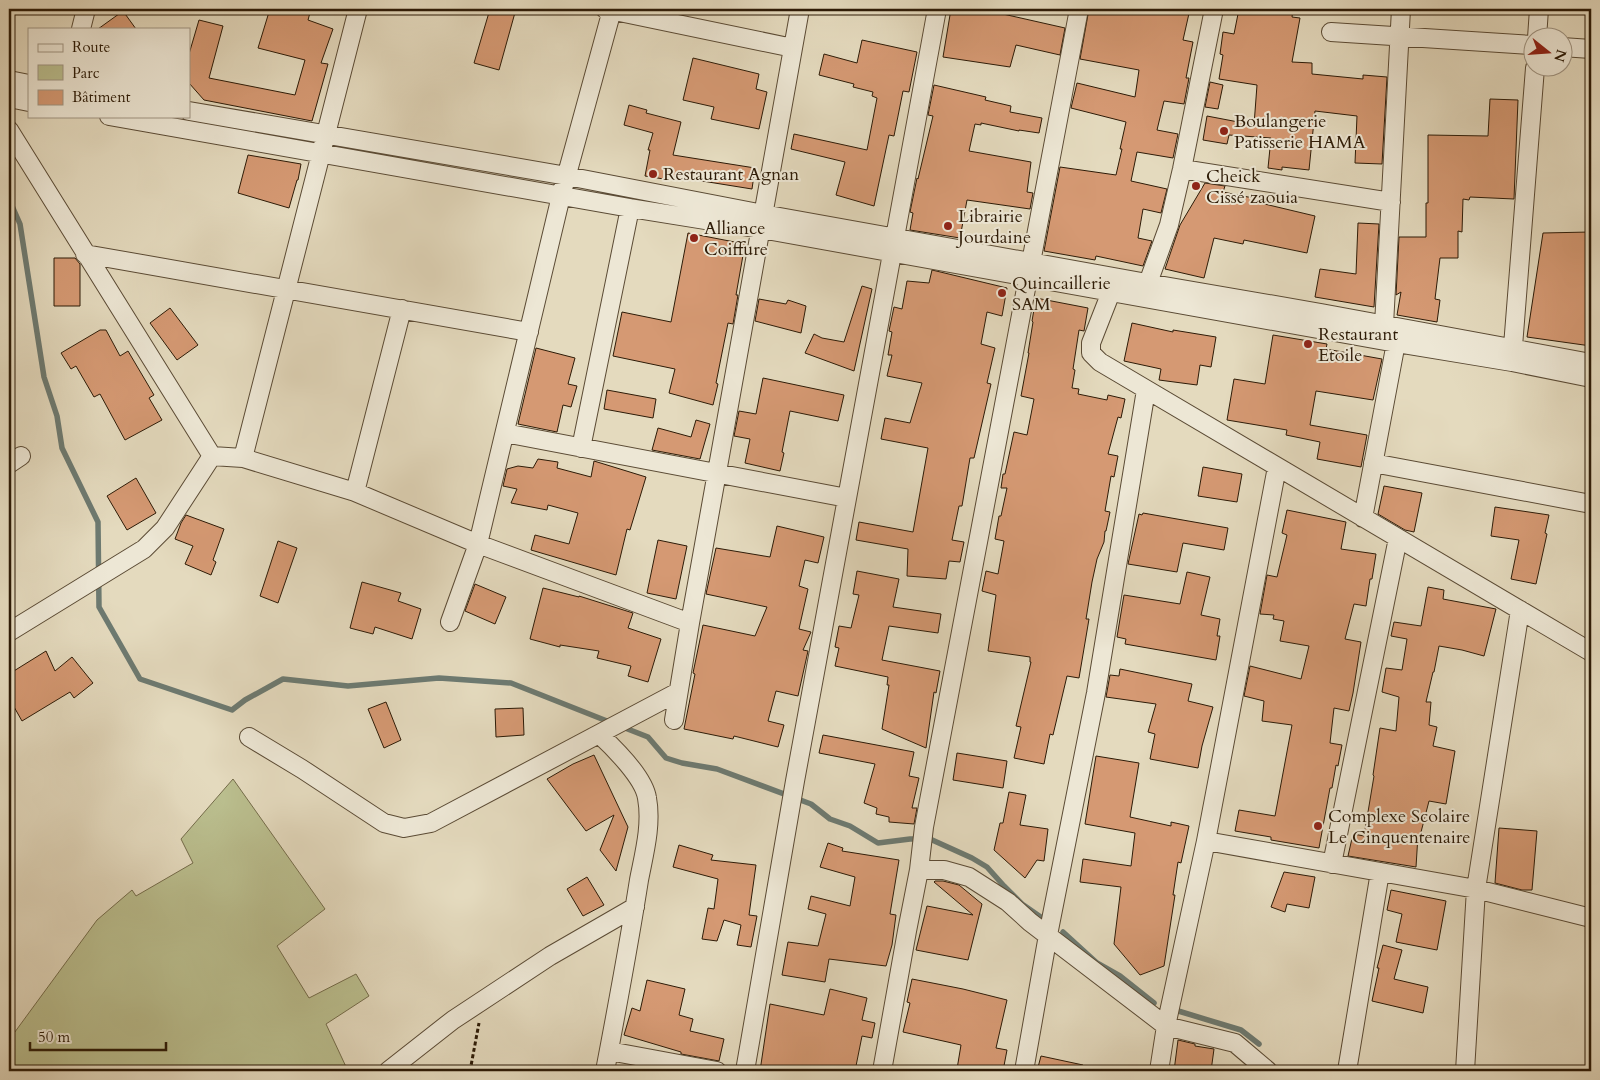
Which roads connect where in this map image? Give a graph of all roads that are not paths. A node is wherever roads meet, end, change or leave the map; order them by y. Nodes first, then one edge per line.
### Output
1 (86, 9) edge
2 (358, 9) edge
3 (609, 9) edge
4 (800, 9) edge
5 (937, 9) edge
6 (1079, 9) edge
7 (1214, 9) edge
8 (1401, 9) edge
9 (1539, 9) edge
10 (671, 16) edge
11 (81, 28) edge
12 (1538, 28) edge
13 (1332, 32) dead end
14 (1400, 37) junction
15 (1522, 44) edge
16 (793, 48) junction
17 (1572, 48) edge
18 (1591, 49) edge
19 (1534, 78) edge
20 (9, 80) edge
21 (28, 84) edge
22 (9, 98) edge
23 (28, 102) edge
24 (190, 111) edge
25 (120, 118) edge
26 (9, 130) edge
27 (325, 134) junction
28 (320, 154) junction
29 (1182, 169) junction
30 (567, 176) junction
31 (562, 196) junction
32 (1391, 202) junction
33 (630, 208) junction
34 (762, 221) junction
35 (894, 245) junction
36 (85, 254) junction
37 (1030, 270) junction
38 (285, 289) junction
39 (1145, 290) junction
40 (1111, 292) junction
41 (402, 309) junction
42 (529, 332) junction
43 (1393, 332) junction
44 (1513, 355) junction
45 (1591, 363) edge
46 (1591, 378) edge
47 (1146, 390) junction
48 (505, 433) junction
49 (581, 448) junction
50 (212, 456) junction
51 (243, 458) junction
52 (1374, 464) junction
53 (1277, 467) junction
54 (717, 474) junction
55 (355, 492) junction
56 (847, 498) junction
57 (1591, 504) edge
58 (1363, 518) junction
59 (1398, 538) junction
60 (478, 544) junction
61 (1520, 610) junction
62 (450, 622) dead end
63 (690, 624) junction
64 (9, 632) edge
65 (1591, 652) edge
66 (678, 692) junction
67 (674, 720) dead end
68 (606, 731) junction
69 (249, 737) dead end
70 (1206, 841) junction
71 (1332, 864) junction
72 (920, 870) junction
73 (1380, 872) junction
74 (1476, 889) junction
75 (635, 907) junction
76 (1591, 918) edge
77 (1048, 935) junction
78 (1166, 1026) junction
79 (609, 1051) junction
80 (388, 1071) edge
81 (605, 1071) edge
82 (717, 1071) edge
83 (745, 1071) edge
84 (882, 1071) edge
85 (1024, 1071) edge
86 (1159, 1071) edge
87 (1268, 1071) edge
88 (1347, 1071) edge
89 (1465, 1071) edge

1 - 11 street
2 - 27 street
3 - 10 street
3 - 30 street
4 - 16 street
5 - 35 street
6 - 37 street
7 - 29 street
8 - 14 street
9 - 12 street
10 - 16 street
13 - 14 street
14 - 15 street
14 - 32 street
16 - 34 street
17 - 18 street
19 - 44 street
20 - 21 street
22 - 23 street
24 - 27 street
25 - 28 street
26 - 36 street
27 - 28 street
27 - 30 street
28 - 31 street
28 - 38 street
29 - 32 street
29 - 39 street
30 - 31 street
30 - 34 street
31 - 33 street
31 - 42 street
32 - 43 street
33 - 34 street
33 - 49 street
34 - 35 street
34 - 54 street
35 - 37 street
35 - 56 street
36 - 38 street
36 - 50 street
37 - 39 street
37 - 40 street
37 - 72 street
38 - 41 street
38 - 51 street
39 - 40 street
39 - 43 street
40 - 47 street
41 - 42 street
41 - 55 street
42 - 48 street
43 - 44 street
43 - 52 street
44 - 45 street
44 - 46 street
47 - 53 street
47 - 77 street
48 - 49 street
48 - 60 street
49 - 54 street
50 - 51 street
50 - 64 street
51 - 55 street
52 - 57 street
52 - 58 street
53 - 58 street
53 - 70 street
54 - 56 street
54 - 63 street
55 - 60 street
56 - 83 street
58 - 59 street
59 - 61 street
59 - 71 street
60 - 62 street
60 - 63 street
61 - 65 street
61 - 74 street
63 - 66 street
66 - 67 street
66 - 68 street
68 - 69 street
68 - 75 street
70 - 71 street
70 - 78 street
71 - 73 street
72 - 77 street
72 - 84 street
73 - 74 street
73 - 88 street
74 - 76 street
74 - 89 street
75 - 79 street
75 - 80 street
77 - 78 street
77 - 85 street
78 - 86 street
78 - 87 street
79 - 81 street
79 - 82 street

